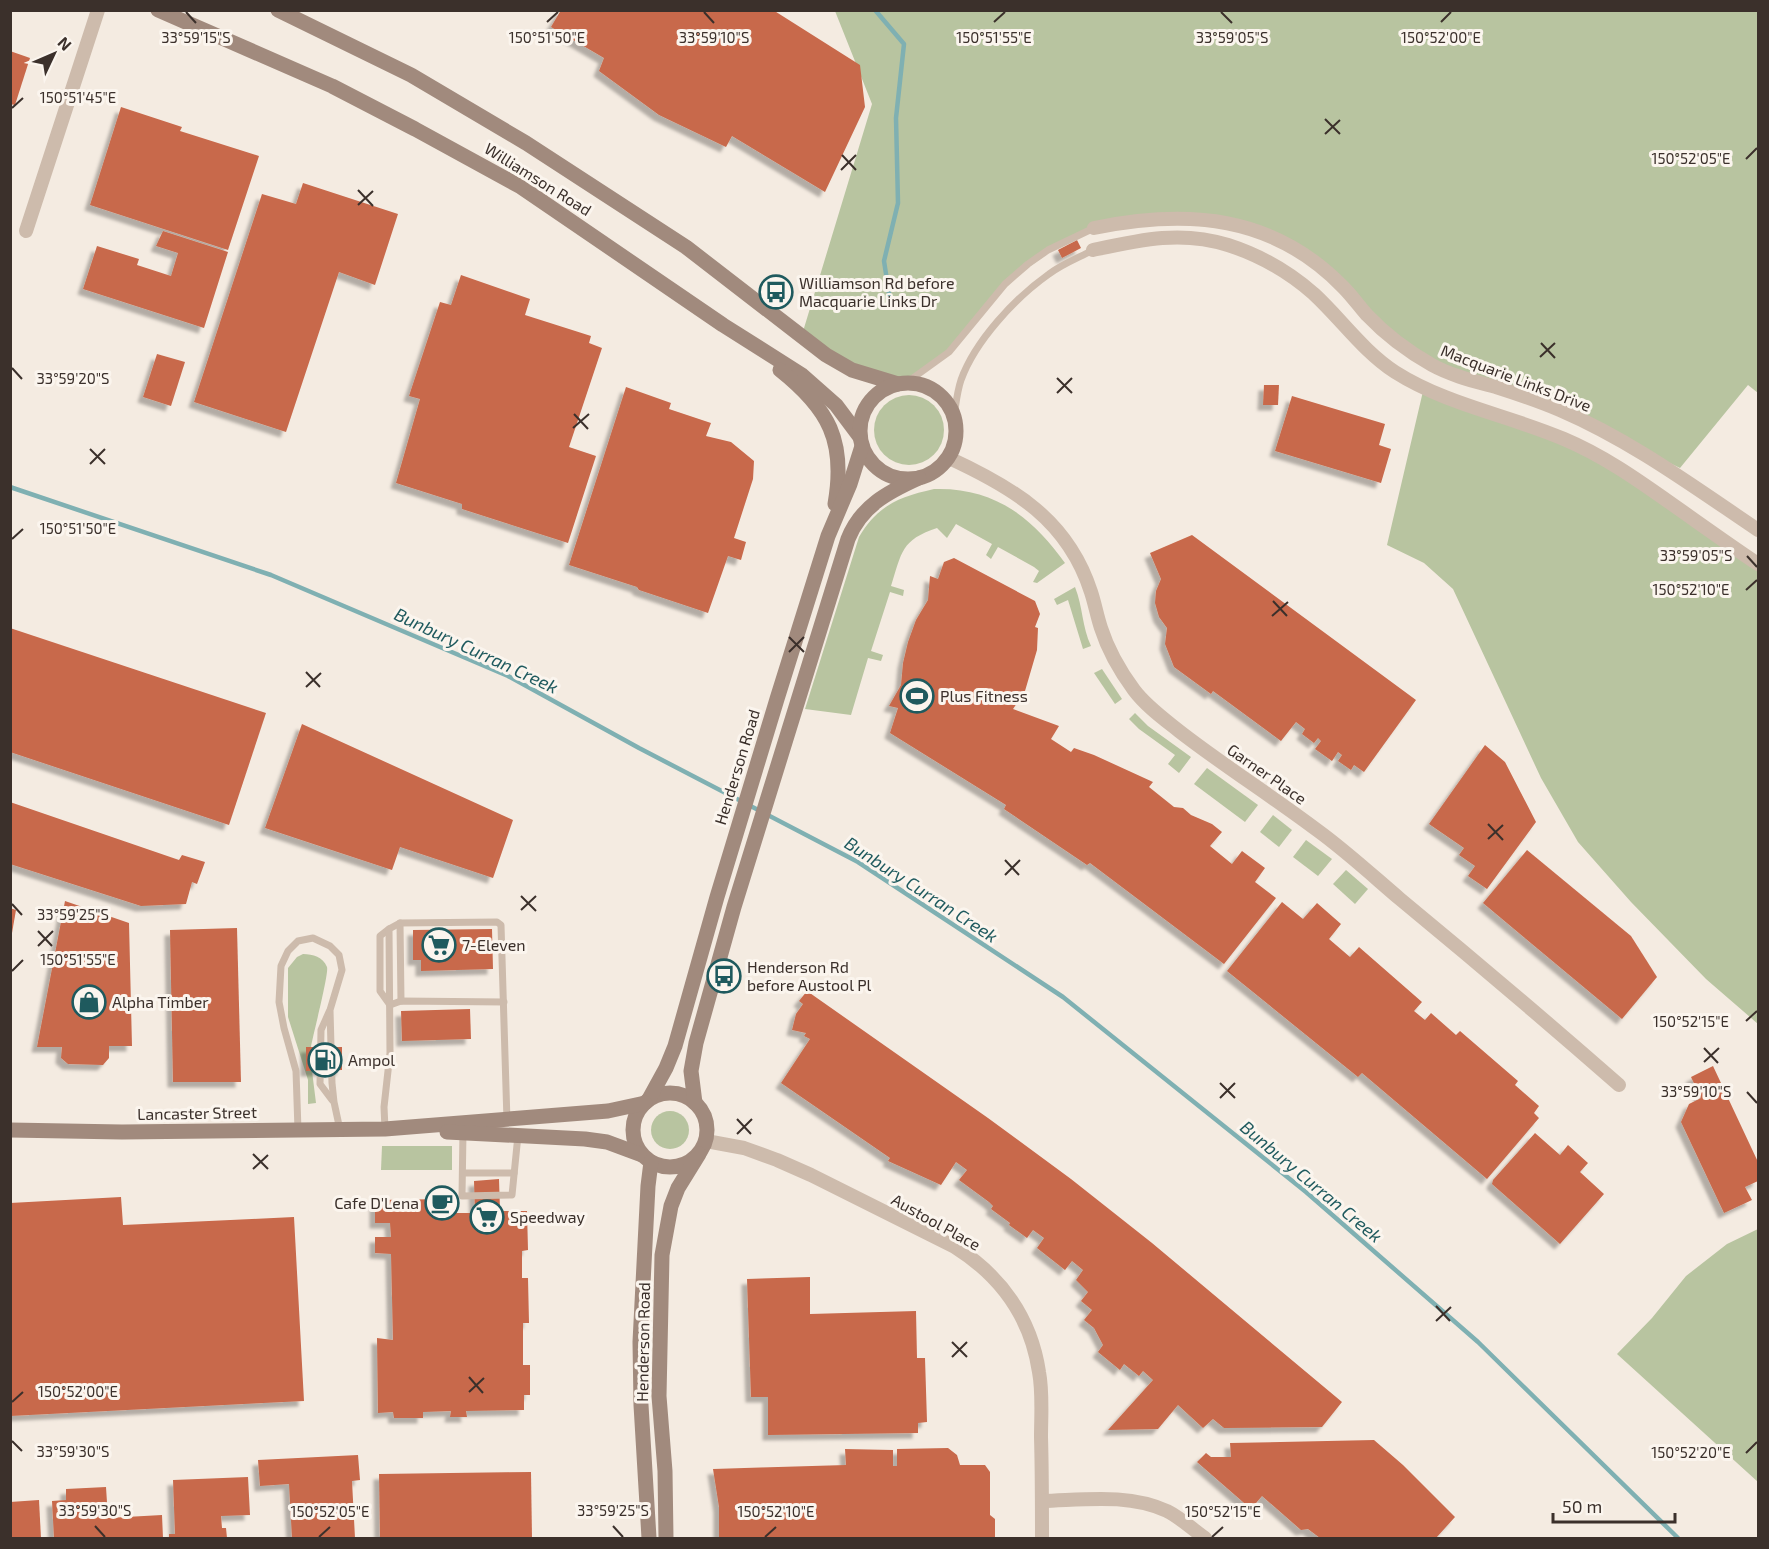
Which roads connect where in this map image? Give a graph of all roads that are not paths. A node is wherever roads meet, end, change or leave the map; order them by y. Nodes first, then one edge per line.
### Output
1 (98, 10) edge
2 (159, 10) edge
3 (278, 10) edge
4 (1094, 228) joint
5 (26, 231) dead end
6 (1093, 250) joint
7 (723, 325) junction
8 (902, 383) junction
9 (954, 416) junction
10 (861, 442) junction
11 (949, 458) junction
12 (920, 478) junction
13 (1758, 530) edge
14 (828, 536) junction
15 (1758, 564) edge
16 (400, 923) junction
17 (401, 1001) junction
18 (504, 1002) junction
19 (390, 1005) junction
20 (330, 1010) junction
21 (1619, 1085) dead end
22 (647, 1101) junction
23 (334, 1102) junction
24 (695, 1103) junction
25 (507, 1118) junction
26 (385, 1129) junction
27 (10, 1130) edge
28 (298, 1130) junction
29 (340, 1130) junction
30 (464, 1132) junction
31 (513, 1135) junction
32 (702, 1147) junction
33 (646, 1159) junction
34 (463, 1173) junction
35 (514, 1173) junction
36 (1042, 1501) junction
37 (648, 1539) edge
38 (666, 1539) edge
39 (1042, 1539) edge
40 (1204, 1539) edge

1 - 5 street
2 - 7 main road, Williamson Road
3 - 8 main road, Williamson Road
4 - 8 lane, Macquarie Links Drive
4 - 13 street, Macquarie Links Drive
6 - 9 lane
6 - 15 street
7 - 10 main road, Williamson Road
7 - 14 main road
8 - 9 main road
8 - 10 main road
9 - 11 main road
10 - 12 main road
10 - 14 main road, Henderson Road
11 - 12 main road
11 - 21 street, Garner Place
12 - 24 main road
14 - 22 main road, Henderson Road
16 - 17 lane
16 - 18 lane
16 - 19 lane
17 - 18 lane
17 - 19 lane
18 - 25 lane
19 - 26 lane
20 - 23 lane
20 - 23 lane
20 - 28 lane
22 - 24 main road
22 - 25 main road, Lancaster Street
22 - 33 main road
23 - 29 lane
24 - 32 main road
25 - 26 main road, Lancaster Street
25 - 31 lane
26 - 29 main road, Lancaster Street
26 - 30 main road, Lancaster Street
27 - 28 main road, Lancaster Street
28 - 29 main road, Lancaster Street
30 - 31 main road, Lancaster Street
30 - 34 lane
31 - 33 main road, Lancaster Street
31 - 35 lane
32 - 33 main road
32 - 36 street, Austool Place
32 - 38 main road, Henderson Road
33 - 37 main road, Henderson Road
34 - 35 lane
34 - 35 lane
36 - 39 street, Austool Place
36 - 40 street

